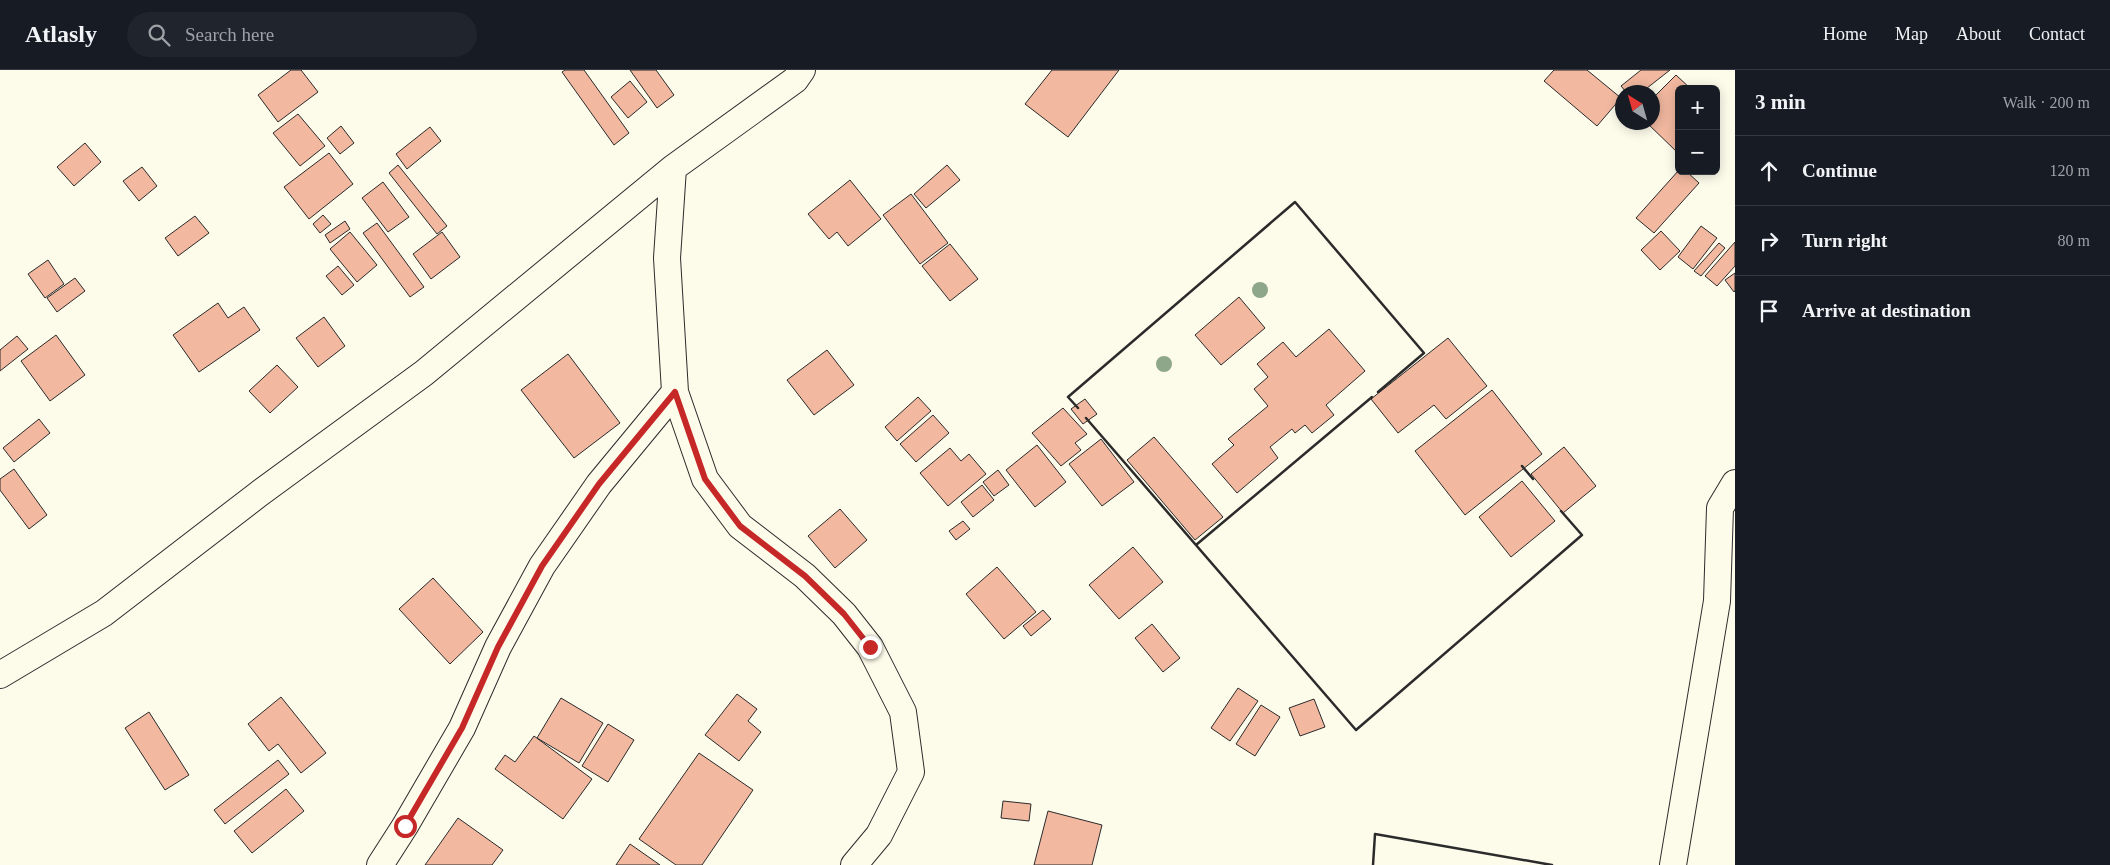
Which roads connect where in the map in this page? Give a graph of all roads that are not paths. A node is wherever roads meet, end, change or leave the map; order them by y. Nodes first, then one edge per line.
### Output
1 (802, 70) edge
2 (673, 168) junction
3 (675, 392) junction
4 (1735, 483) edge
5 (0, 675) edge
6 (380, 865) edge
7 (854, 865) edge
8 (1673, 865) edge

1 - 2 street
2 - 3 street
2 - 5 street
3 - 6 street
3 - 7 street
4 - 8 street

